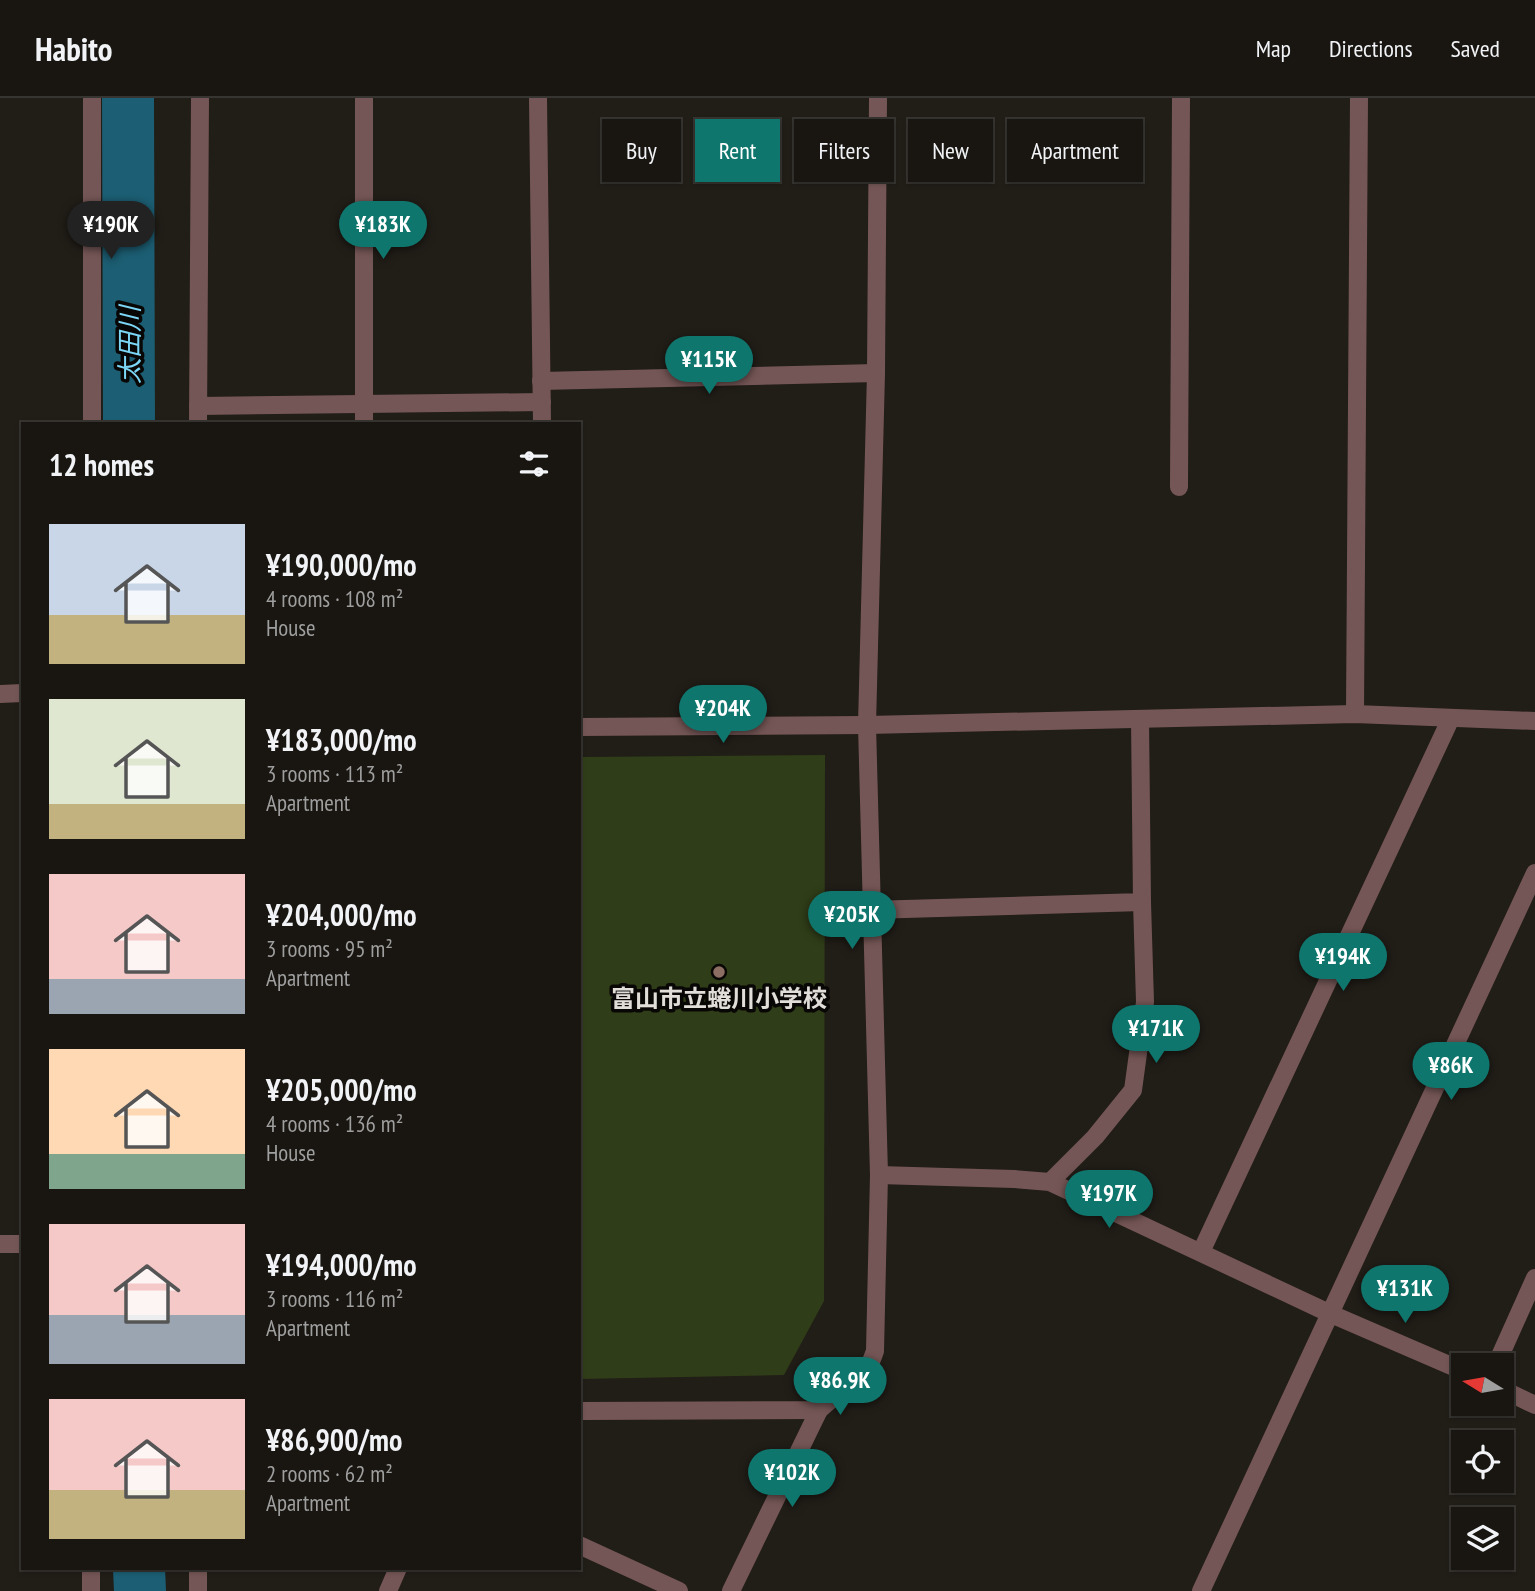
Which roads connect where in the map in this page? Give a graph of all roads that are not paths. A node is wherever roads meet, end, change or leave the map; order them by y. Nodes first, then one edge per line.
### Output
1 (92, 98) edge
2 (200, 98) edge
3 (364, 98) edge
4 (538, 98) edge
5 (878, 98) edge
6 (1181, 98) edge
7 (1359, 98) edge
8 (876, 373) junction
9 (541, 381) junction
10 (541, 402) junction
11 (364, 404) junction
12 (198, 415) edge
13 (92, 422) edge
14 (364, 422) edge
15 (542, 422) edge
16 (1179, 487) dead end
17 (0, 694) edge
18 (21, 694) edge
19 (1355, 714) junction
20 (1451, 718) junction
21 (1140, 719) junction
22 (1535, 722) edge
23 (867, 725) junction
24 (581, 727) edge
25 (1535, 873) edge
26 (1142, 902) junction
27 (870, 910) junction
28 (879, 1175) junction
29 (1050, 1182) junction
30 (0, 1244) edge
31 (21, 1244) edge
32 (1201, 1252) junction
33 (1535, 1278) edge
34 (1331, 1314) junction
35 (1501, 1353) edge
36 (1451, 1366) edge
37 (1514, 1395) edge
38 (1535, 1405) edge
39 (818, 1410) junction
40 (581, 1411) edge
41 (581, 1546) edge
42 (91, 1570) edge
43 (198, 1570) edge
44 (397, 1570) edge
45 (91, 1591) edge
46 (198, 1591) edge
47 (388, 1591) edge
48 (679, 1591) edge
49 (731, 1591) edge
50 (1201, 1591) edge

1 - 13 street
2 - 12 street
3 - 11 street
4 - 9 street
5 - 8 street
6 - 16 street
7 - 19 street
8 - 9 street
8 - 23 street
9 - 10 street
10 - 11 street
10 - 15 street
11 - 12 street
11 - 14 street
17 - 18 street
19 - 20 street
19 - 21 street
20 - 22 street
20 - 32 street
21 - 23 street
21 - 26 street
23 - 24 street
23 - 27 street
25 - 34 street
26 - 27 street
26 - 29 street
27 - 28 street
28 - 29 street
28 - 39 street
29 - 32 street
30 - 31 street
32 - 34 street
33 - 35 street
34 - 36 street
34 - 50 street
37 - 38 street
39 - 40 street
39 - 49 street
41 - 48 street
42 - 45 street
43 - 46 street
44 - 47 street

